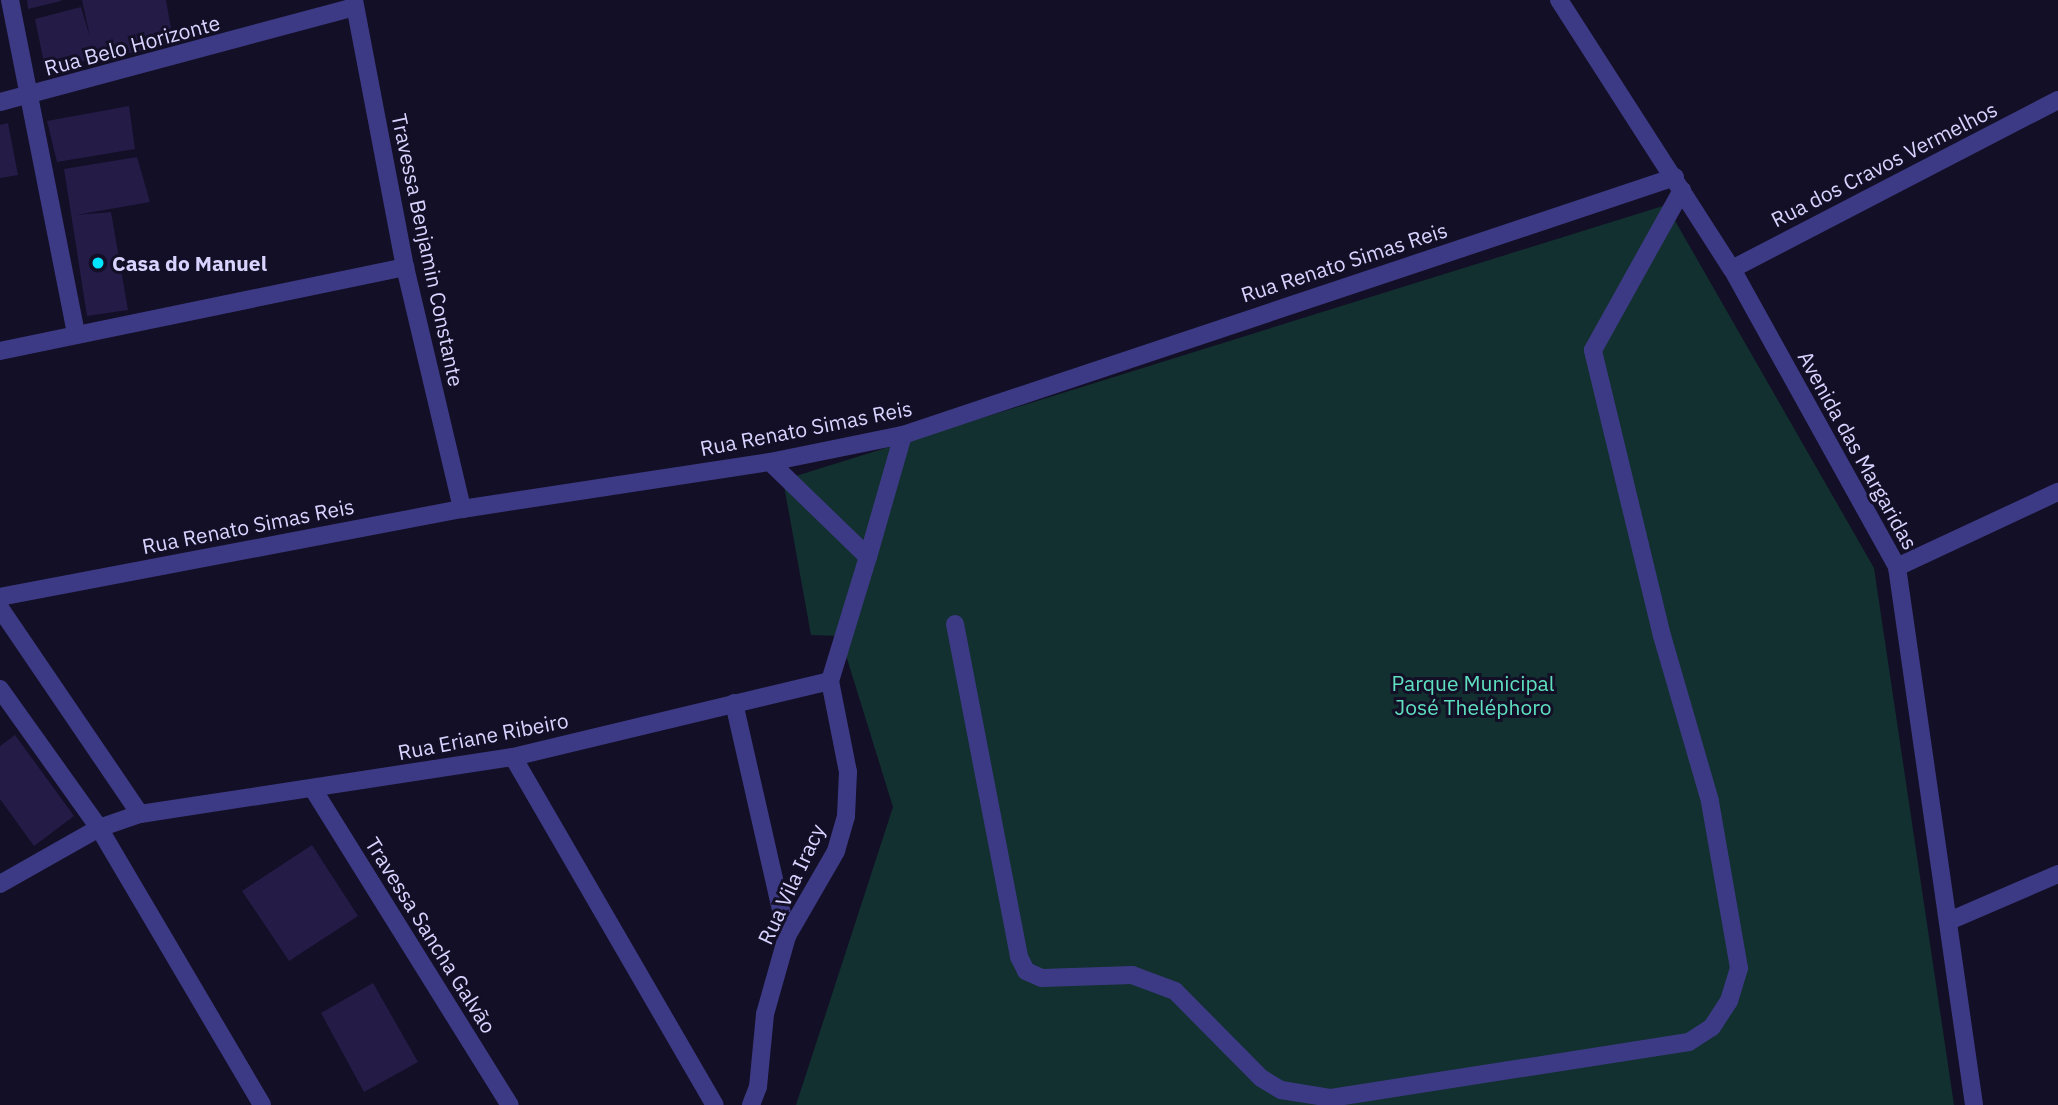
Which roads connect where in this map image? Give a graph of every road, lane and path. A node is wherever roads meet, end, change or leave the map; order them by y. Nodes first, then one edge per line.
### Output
1 (10, 0) edge
2 (1559, 0) edge
3 (354, 3) edge
4 (26, 96) junction
5 (2058, 100) edge
6 (0, 102) edge
7 (1679, 184) junction
8 (405, 268) junction
9 (1732, 269) junction
10 (76, 333) junction
11 (0, 351) edge
12 (902, 435) junction
13 (770, 461) junction
14 (2058, 492) edge
15 (462, 509) junction
16 (868, 557) junction
17 (1897, 567) junction
18 (0, 597) edge
19 (0, 608) edge
20 (955, 624) dead end
21 (830, 681) junction
22 (0, 689) edge
23 (734, 703) junction
24 (513, 757) junction
25 (313, 789) junction
26 (140, 814) junction
27 (99, 828) junction
28 (2058, 874) edge
29 (0, 884) edge
30 (1949, 921) junction
31 (786, 936) junction
32 (262, 1105) edge
33 (510, 1105) edge
34 (715, 1105) edge
35 (751, 1105) edge
36 (1974, 1105) edge

1 - 4 street
2 - 7 street, Avenida das Margaridas
3 - 4 street, Rua Belo Horizonte
3 - 8 street, Travessa Benjamin Constante
4 - 6 street, Rua Belo Horizonte
4 - 10 street
5 - 9 street, Rua dos Cravos Vermelhos
7 - 9 street, Avenida das Margaridas
7 - 12 street, Rua Renato Simas Reis
7 - 20 street
8 - 10 street
8 - 15 street, Travessa Benjamin Constante
9 - 17 street, Avenida das Margaridas
10 - 11 street
12 - 13 street, Rua Renato Simas Reis
12 - 16 street
13 - 15 street, Rua Renato Simas Reis
13 - 16 street
14 - 17 street
15 - 18 street, Rua Renato Simas Reis
16 - 21 street
17 - 30 street, Avenida das Margaridas
19 - 26 street
21 - 23 street, Rua Eriane Ribeiro
21 - 31 street, Rua Vila Iracy
22 - 27 street
23 - 24 street, Rua Eriane Ribeiro
23 - 31 street
24 - 25 street, Rua Eriane Ribeiro
24 - 34 street
25 - 26 street, Rua Eriane Ribeiro
25 - 33 street, Travessa Sancha Galvão
26 - 27 street, Rua Eriane Ribeiro
27 - 29 street, Rua Eriane Ribeiro
27 - 32 street
28 - 30 street
30 - 36 street, Avenida das Margaridas
31 - 35 street, Rua Vila Iracy

